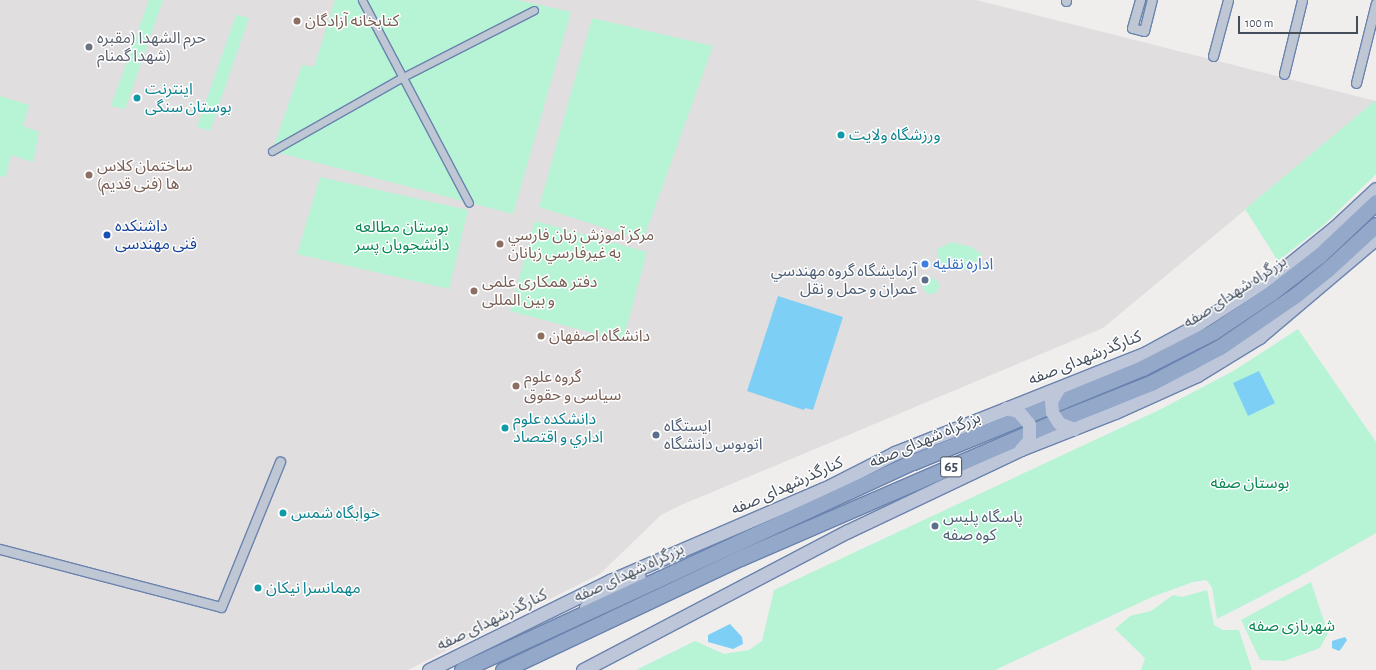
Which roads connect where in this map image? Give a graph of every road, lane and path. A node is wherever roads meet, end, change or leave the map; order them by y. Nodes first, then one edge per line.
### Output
1 (362, 0) edge
2 (1140, 0) edge
3 (1152, 0) edge
4 (1228, 0) edge
5 (1302, 0) edge
6 (1376, 3) edge
7 (534, 10) dead end
8 (1372, 39) edge
9 (1213, 56) dead end
10 (1284, 74) dead end
11 (403, 77) junction
12 (1356, 83) dead end
13 (272, 151) dead end
14 (1376, 189) edge
15 (1376, 202) edge
16 (469, 203) dead end
17 (1376, 225) edge
18 (1376, 238) edge
19 (1058, 389) junction
20 (1006, 408) junction
21 (1074, 429) junction
22 (972, 439) junction
23 (1021, 450) junction
24 (280, 462) dead end
25 (698, 543) junction
26 (686, 548) junction
27 (0, 549) edge
28 (519, 644) junction
29 (429, 670) edge
30 (462, 670) edge
31 (502, 670) edge
32 (583, 670) edge

1 - 11 street
2 - 3 street
4 - 9 street
5 - 10 street
6 - 8 street
7 - 11 street
8 - 12 street
11 - 13 street
11 - 16 street
14 - 19 main road, کنارگذرشهدای صفه
15 - 22 highway, بزرگراه شهدای صفه / 65
17 - 31 highway, 65
18 - 21 main road
19 - 20 main road, کنارگذرشهدای صفه
19 - 21 main road, bridge
20 - 23 main road, bridge
20 - 25 main road, کنارگذرشهدای صفه
21 - 23 main road
22 - 25 main road
22 - 28 highway, بزرگراه شهدای صفه / 65
23 - 32 main road
24 - 27 street
25 - 26 main road, کنارگذرشهدای صفه
26 - 28 main road
26 - 29 main road, کنارگذرشهدای صفه
28 - 30 highway, بزرگراه شهدای صفه / 65

